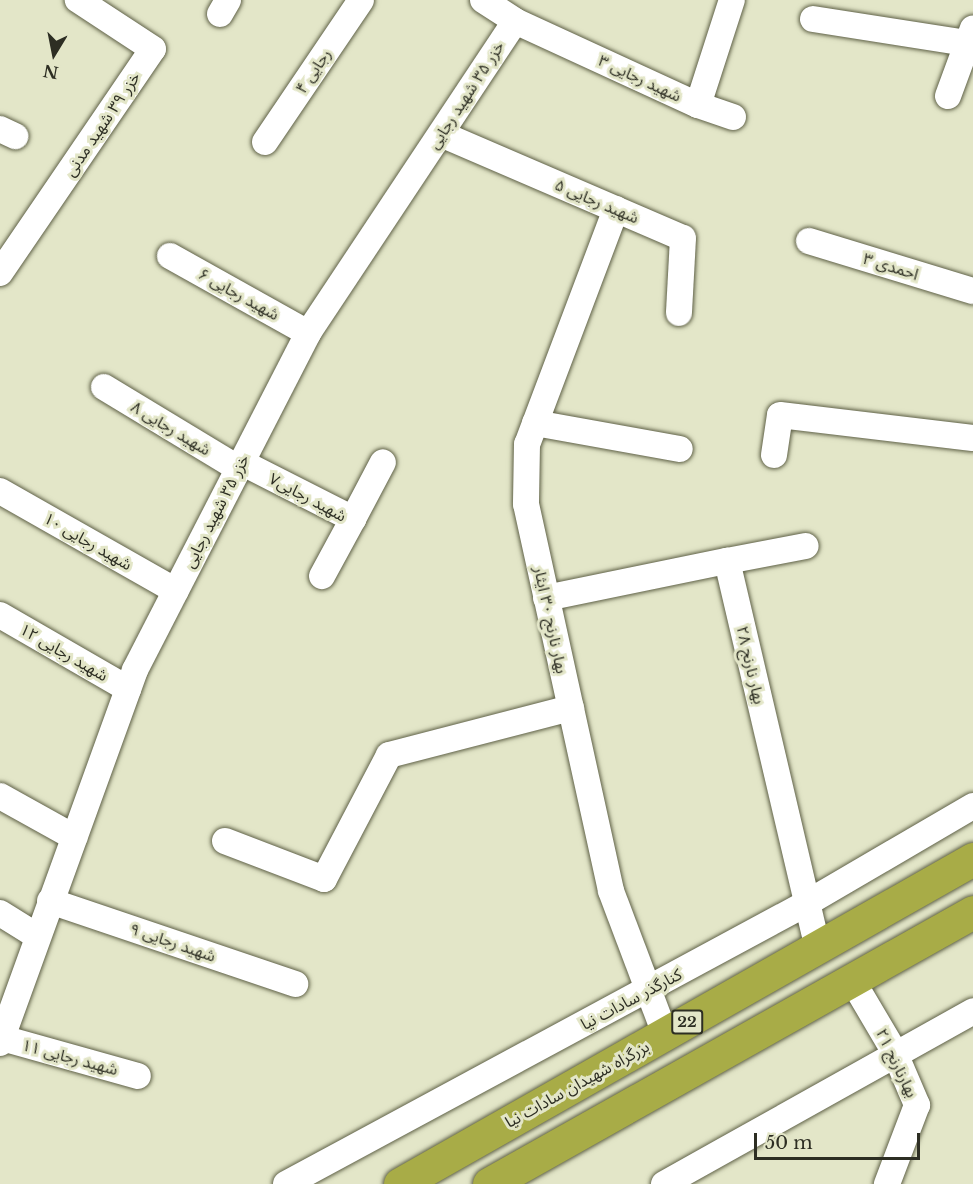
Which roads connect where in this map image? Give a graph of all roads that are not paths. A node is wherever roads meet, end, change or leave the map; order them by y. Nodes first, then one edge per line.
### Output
1 (78, 0) edge
2 (361, 0) edge
3 (483, 0) edge
4 (732, 0) edge
5 (813, 19) dead end
6 (515, 21) junction
7 (970, 36) edge
8 (948, 96) dead end
9 (698, 105) junction
10 (733, 117) dead end
11 (441, 134) junction
12 (266, 142) dead end
13 (616, 209) junction
14 (809, 241) dead end
15 (170, 256) dead end
16 (0, 273) edge
17 (973, 291) edge
18 (679, 313) dead end
19 (308, 333) junction
20 (104, 387) dead end
21 (535, 423) junction
22 (973, 438) edge
23 (680, 449) dead end
24 (774, 455) dead end
25 (383, 462) dead end
26 (240, 465) junction
27 (0, 491) edge
28 (353, 519) junction
29 (806, 546) dead end
30 (727, 561) junction
31 (322, 576) dead end
32 (176, 591) junction
33 (546, 598) junction
34 (0, 615) edge
35 (128, 689) junction
36 (571, 708) junction
37 (0, 796) edge
38 (973, 806) edge
39 (74, 837) junction
40 (225, 841) dead end
41 (973, 859) edge
42 (50, 901) junction
43 (807, 903) junction
44 (973, 912) edge
45 (0, 913) edge
46 (38, 936) junction
47 (818, 948) junction
48 (852, 980) junction
49 (295, 984) dead end
50 (648, 990) junction
51 (973, 1011) edge
52 (665, 1035) junction
53 (1, 1040) edge
54 (894, 1051) junction
55 (138, 1076) dead end
56 (286, 1184) edge
57 (400, 1184) edge
58 (489, 1184) edge
59 (664, 1184) edge
60 (887, 1184) edge

1 - 16 street, خزر ۳۹ شهید مدنی
2 - 12 street, رجایی ۴
3 - 6 street, شهید رجایی ۳
4 - 9 street, شهید رجایی ۳
5 - 7 street
6 - 9 street, شهید رجایی ۳
6 - 11 street, خزر ۳۵ شهید رجایی
7 - 8 street
9 - 10 street
11 - 13 street, شهید رجایی ۵
11 - 19 street, خزر ۳۵ شهید رجایی
13 - 18 street, شهید رجایی ۵
13 - 21 street, بهار نارنج ۳۰ ایثار
14 - 17 street, احمدی ۳
15 - 19 street, شهید رجایی ۶
19 - 26 street, خزر ۳۵ شهید رجایی
20 - 26 street, شهید رجایی ۸
21 - 23 street
21 - 33 street, بهار نارنج ۳۰ ایثار
22 - 24 street
25 - 28 street
26 - 28 street, شهید رجایی۷
26 - 32 street, خزر ۳۵ شهید رجایی
27 - 32 street, شهید رجایی ۱۰
28 - 31 street, شهید رجایی۷
29 - 30 street
30 - 33 street
30 - 43 street, بهار نارنج ۲۸
32 - 35 street, خزر ۳۵ شهید رجایی
33 - 36 street, بهار نارنج ۳۰ ایثار
34 - 35 street, شهید رجایی ۱۲
35 - 39 street, خزر ۳۵ شهید رجایی
36 - 40 street
36 - 50 street, بهار نارنج ۳۰ ایثار
37 - 39 street
38 - 43 street, کنارگذر سادات نیا
39 - 42 street, خزر ۳۵ شهید رجایی
41 - 47 highway, بزرگراه شهیدان سادات نیا / 22
42 - 46 street, خزر ۳۵ شهید رجایی
42 - 49 street, شهید رجایی ۹
43 - 47 street, بهار نارنج ۲۸
43 - 50 street, کنارگذر سادات نیا
44 - 48 highway
45 - 46 street
46 - 53 street, خزر ۳۵ شهید رجایی
47 - 52 highway, بزرگراه شهیدان سادات نیا / 22
48 - 54 street, بهارنارنج ۲۱
48 - 58 highway
50 - 52 street, بهار نارنج ۳۰ ایثار
50 - 56 street, کنارگذر سادات نیا
51 - 54 street
52 - 57 highway, بزرگراه شهیدان سادات نیا / 22
53 - 55 street, شهید رجایی ۱۱
54 - 59 street
54 - 60 street, بهارنارنج ۲۱

